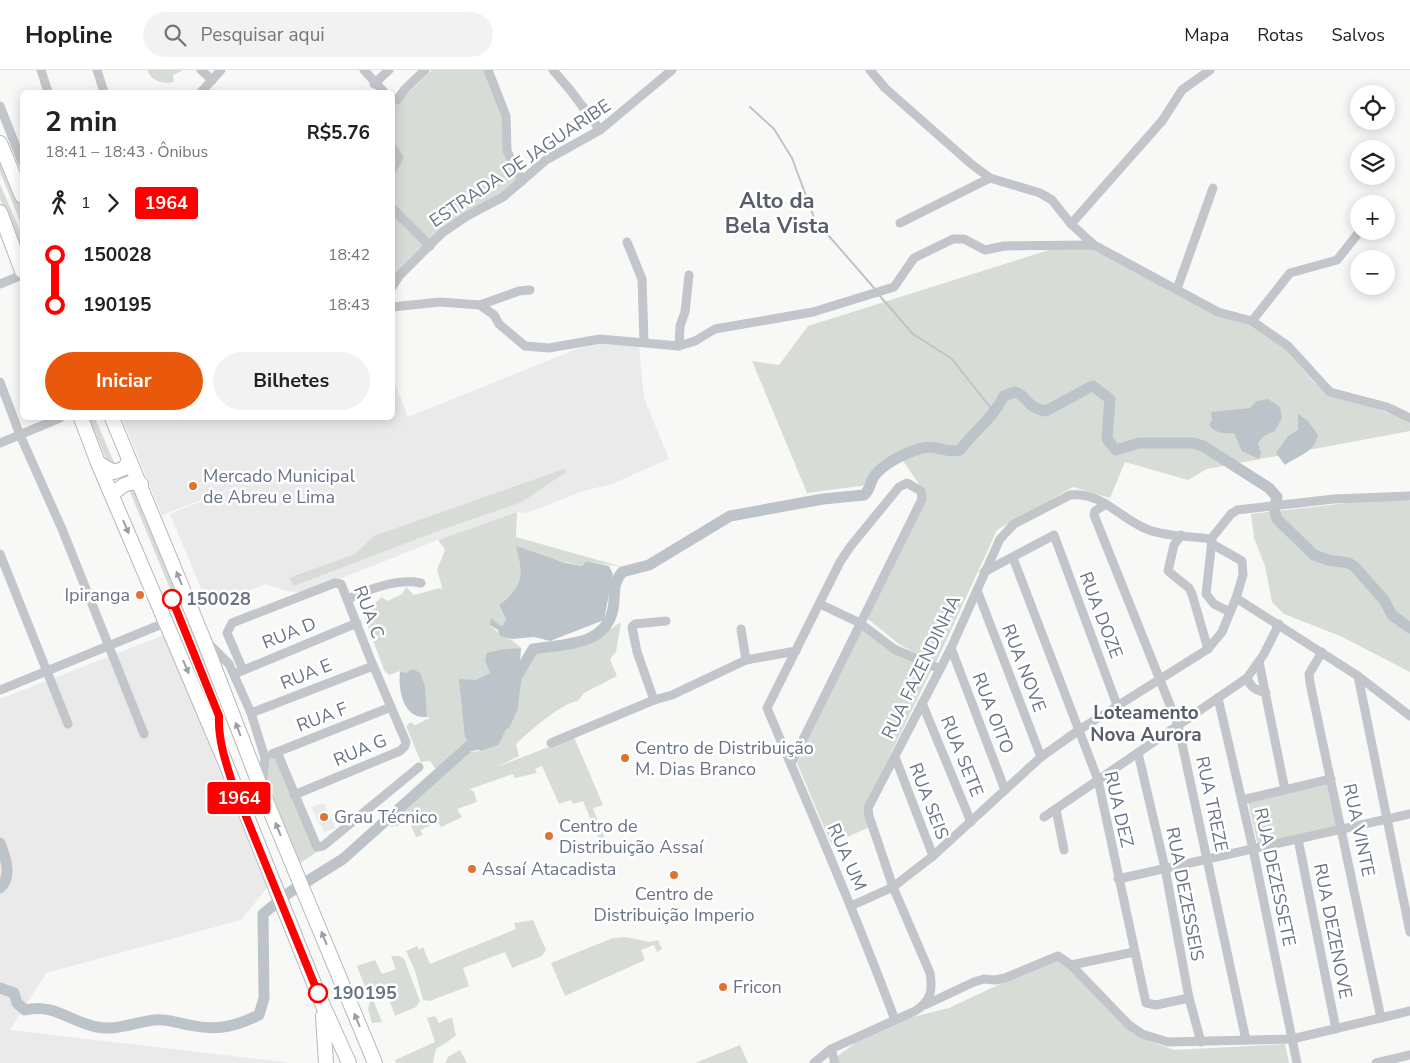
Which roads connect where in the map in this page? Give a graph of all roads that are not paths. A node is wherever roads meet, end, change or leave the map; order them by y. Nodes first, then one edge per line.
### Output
1 (41, 70) edge
2 (97, 70) edge
3 (201, 70) edge
4 (221, 70) edge
5 (389, 70) edge
6 (425, 70) edge
7 (488, 70) edge
8 (553, 70) edge
9 (672, 70) edge
10 (870, 70) edge
11 (1210, 70) edge
12 (366, 71) edge
13 (212, 80) junction
14 (374, 84) junction
15 (47, 90) edge
16 (103, 90) edge
17 (203, 90) edge
18 (382, 90) edge
19 (395, 100) edge
20 (0, 106) edge
21 (600, 130) junction
22 (0, 143) edge
23 (395, 152) edge
24 (20, 157) edge
25 (395, 165) edge
26 (990, 178) junction
27 (522, 181) junction
28 (1213, 188) dead end
29 (20, 191) edge
30 (395, 211) edge
31 (0, 212) edge
32 (900, 223) dead end
33 (1071, 224) junction
34 (1353, 240) edge
35 (627, 242) dead end
36 (1094, 245) junction
37 (430, 246) junction
38 (20, 261) edge
39 (20, 264) edge
40 (689, 274) dead end
41 (395, 282) edge
42 (0, 284) edge
43 (1177, 289) junction
44 (530, 290) dead end
45 (480, 305) junction
46 (395, 307) edge
47 (1252, 321) junction
48 (644, 342) junction
49 (679, 346) junction
50 (0, 382) edge
51 (1410, 418) edge
52 (55, 420) edge
53 (82, 420) edge
54 (113, 420) edge
55 (20, 435) junction
56 (0, 443) edge
57 (129, 460) junction
58 (98, 463) junction
59 (141, 484) junction
60 (112, 495) junction
61 (1410, 496) edge
62 (1106, 504) junction
63 (1181, 535) junction
64 (1212, 541) junction
65 (0, 554) edge
66 (1013, 558) junction
67 (984, 572) junction
68 (421, 583) dead end
69 (977, 590) junction
70 (1236, 598) junction
71 (348, 599) junction
72 (820, 604) junction
73 (1230, 612) junction
74 (666, 621) dead end
75 (167, 622) junction
76 (357, 623) junction
77 (860, 623) junction
78 (1279, 624) junction
79 (740, 629) dead end
80 (203, 638) junction
81 (108, 645) junction
82 (951, 648) junction
83 (1208, 649) junction
84 (796, 651) junction
85 (1322, 652) junction
86 (746, 660) junction
87 (371, 662) junction
88 (1259, 662) junction
89 (940, 669) junction
90 (48, 670) junction
91 (243, 670) junction
92 (234, 674) junction
93 (1358, 676) junction
94 (1160, 678) junction
95 (1247, 678) junction
96 (0, 690) edge
97 (1266, 693) junction
98 (1218, 698) junction
99 (654, 700) junction
100 (922, 703) junction
101 (1117, 705) junction
102 (391, 708) junction
103 (250, 713) junction
104 (1410, 716) edge
105 (68, 724) dead end
106 (1178, 725) junction
107 (1079, 730) junction
108 (144, 734) dead end
109 (551, 742) dead end
110 (246, 750) junction
111 (277, 752) junction
112 (1138, 753) junction
113 (895, 757) junction
114 (1041, 757) junction
115 (265, 758) junction
116 (224, 759) junction
117 (791, 764) junction
118 (419, 767) dead end
119 (1331, 779) junction
120 (1098, 780) junction
121 (1005, 790) junction
122 (1285, 790) junction
123 (262, 791) junction
124 (294, 795) junction
125 (1242, 800) junction
126 (1056, 809) junction
127 (1410, 814) edge
128 (1044, 817) dead end
129 (1388, 819) junction
130 (971, 822) junction
131 (1342, 829) junction
132 (1298, 839) junction
133 (1253, 849) junction
134 (1064, 850) dead end
135 (933, 856) junction
136 (1206, 859) junction
137 (1165, 868) junction
138 (1118, 879) junction
139 (893, 886) junction
140 (851, 906) junction
141 (1410, 932) edge
142 (1134, 952) junction
143 (1071, 965) junction
144 (1189, 998) junction
145 (321, 1001) junction
146 (925, 1005) junction
147 (1410, 1011) edge
148 (1381, 1018) junction
149 (895, 1020) junction
150 (1336, 1029) junction
151 (1292, 1039) junction
152 (1246, 1040) junction
153 (1201, 1042) junction
154 (831, 1049) junction
155 (1410, 1055) edge
156 (326, 1063) edge
157 (349, 1063) edge
158 (375, 1063) edge
159 (814, 1063) edge
160 (836, 1063) edge
161 (1297, 1063) edge
162 (1376, 1063) edge

1 - 15 street
2 - 16 street
3 - 13 street
4 - 13 street
5 - 14 street
6 - 19 street
7 - 27 street
8 - 21 street
9 - 21 street, ESTRADA DE JAGUARIBE
10 - 26 street
11 - 33 street
12 - 14 street
13 - 17 street
14 - 18 street
20 - 24 street
21 - 27 street, ESTRADA DE JAGUARIBE
22 - 29 highway
23 - 25 street
26 - 32 street
26 - 33 street
27 - 37 street, ESTRADA DE JAGUARIBE
28 - 43 street
30 - 37 street
31 - 38 highway
33 - 36 street
34 - 47 street
35 - 48 street
36 - 43 street
36 - 49 street
37 - 41 street, ESTRADA DE JAGUARIBE
39 - 42 street
40 - 49 street
43 - 47 street
44 - 45 street
45 - 46 street
45 - 48 street
47 - 51 street
48 - 49 street
50 - 55 street
52 - 55 street
53 - 58 highway
54 - 57 highway
55 - 56 street
55 - 81 street
57 - 58 highway
57 - 59 highway
58 - 60 highway
59 - 60 highway
80 -> 59 highway
60 -> 75 highway
61 - 64 street
62 - 63 street
62 - 67 street, RUA FAZENDINHA
62 - 94 street, RUA TREZE
63 - 64 street
63 - 83 street
64 - 70 street
64 - 73 street
65 - 90 street
66 - 67 street
66 - 101 street, RUA DOZE
66 - 107 street, RUA DEZ
67 - 69 street, RUA FAZENDINHA
68 - 71 street
69 - 82 street, RUA FAZENDINHA
69 - 114 street, RUA NOVE
70 - 73 street
70 - 78 street
71 - 76 street, RUA C
71 - 91 street, RUA C
72 - 77 street
72 - 77 street
72 - 84 street
73 - 83 street
74 - 99 street
75 - 81 street
75 -> 116 highway
76 - 87 street, RUA C
76 - 91 street, RUA D
77 - 89 street
77 - 117 street
78 - 85 street
78 - 88 street
79 - 86 street
80 - 92 street
110 -> 80 highway
81 - 90 street
81 - 108 street
82 - 89 street, RUA FAZENDINHA
82 - 121 street, RUA OITO
83 - 94 street
84 - 86 street
84 - 117 street, RUA UM
85 - 93 street
85 - 119 street, RUA VINTE
86 - 99 street
87 - 102 street, RUA G
87 - 103 street, RUA E
88 - 95 street
88 - 97 street
89 - 100 street, RUA FAZENDINHA
90 - 96 street
90 - 105 street
91 - 92 street, RUA D
92 - 103 street
93 - 104 street
93 - 129 street
94 - 101 street
94 - 106 street, RUA TREZE
95 - 97 street
95 - 98 street
97 - 122 street
98 - 106 street
98 - 125 street, RUA DEZESSETE
99 - 109 street
100 - 113 street, RUA FAZENDINHA
100 - 130 street, RUA SETE
101 - 107 street
102 - 111 street, RUA F
102 - 124 street, RUA G
103 - 115 street
106 - 112 street
106 - 136 street, RUA TREZE
107 - 114 street
107 - 120 street, RUA DEZ
110 - 116 highway
110 - 123 highway
111 - 115 street, RUA F
111 - 124 street
112 - 120 street
112 - 137 street, RUA DEZESSEIS
113 - 135 street, RUA SEIS
113 - 139 street, RUA FAZENDINHA
114 - 121 street
115 - 123 street
116 - 145 highway
117 - 140 street, RUA UM
118 - 124 street
119 - 122 street
119 - 131 street, RUA VINTE
120 - 126 street
120 - 138 street, RUA DEZ
121 - 130 street
122 - 125 street
158 -> 123 highway
125 - 133 street, RUA DEZESSETE
126 - 128 street
126 - 134 street
127 - 129 street
129 - 131 street
129 - 141 street
130 - 135 street
131 - 132 street
131 - 148 street, RUA VINTE
132 - 133 street
132 - 150 street, RUA DEZENOVE
133 - 136 street
133 - 151 street, RUA DEZESSETE
135 - 139 street
136 - 137 street
136 - 152 street, RUA TREZE
137 - 138 street
137 - 144 street, RUA DEZESSEIS
138 - 142 street, RUA DEZ
139 - 140 street
139 - 146 street, RUA FAZENDINHA
140 - 149 street, RUA UM
142 - 143 street
142 - 144 street, RUA DEZ
143 - 146 street
143 - 153 street
144 - 153 street, RUA DEZESSEIS
145 - 156 highway
145 - 157 highway
146 - 149 street
147 - 148 street
148 - 150 street
149 - 154 street
150 - 151 street
151 - 152 street
151 - 161 street, RUA DEZESSETE
152 - 153 street
154 - 159 street
154 - 160 street
155 - 162 street

